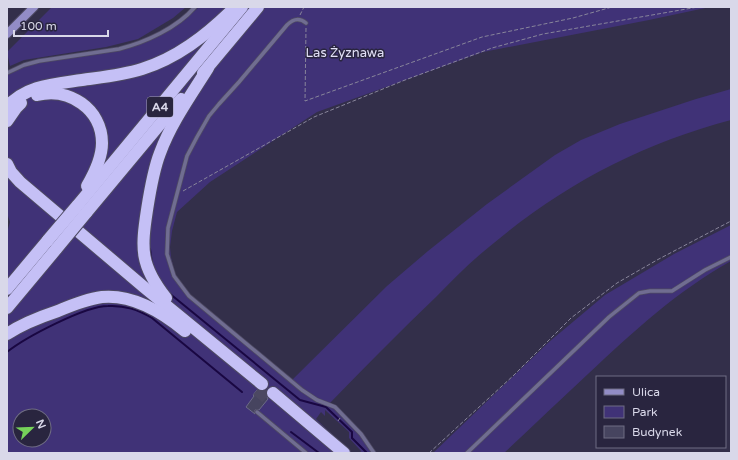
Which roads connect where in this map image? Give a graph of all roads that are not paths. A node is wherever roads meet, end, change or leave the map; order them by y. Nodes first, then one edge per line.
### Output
1 (34, 7) edge
2 (196, 7) edge
3 (234, 7) edge
4 (242, 7) edge
5 (258, 7) edge
6 (306, 23) road end
7 (7, 34) edge
8 (208, 68) junction
9 (7, 73) edge
10 (7, 107) edge
11 (7, 121) edge
12 (7, 164) edge
13 (7, 178) edge
14 (81, 210) junction
15 (53, 244) junction
16 (731, 257) edge
17 (7, 290) edge
18 (7, 308) edge
19 (178, 320) junction
20 (7, 334) edge
21 (260, 387) tunnel mouth
22 (257, 412) dead end
23 (306, 453) edge
24 (334, 453) edge
25 (344, 453) edge
26 (374, 453) edge
27 (467, 453) edge

1 - 7 main road
2 - 9 lane
3 - 10 highway
4 - 14 highway, A4
5 - 8 highway, A4
6 - 26 lane
8 - 14 highway, A4
8 - 19 highway
11 - 14 highway
12 - 19 highway
13 - 19 highway
14 - 15 highway, A4, bridge
15 - 17 highway, A4
15 - 18 highway, A4
16 - 27 lane
19 - 20 highway
19 - 21 highway
22 - 23 lane
24 - 25 highway

